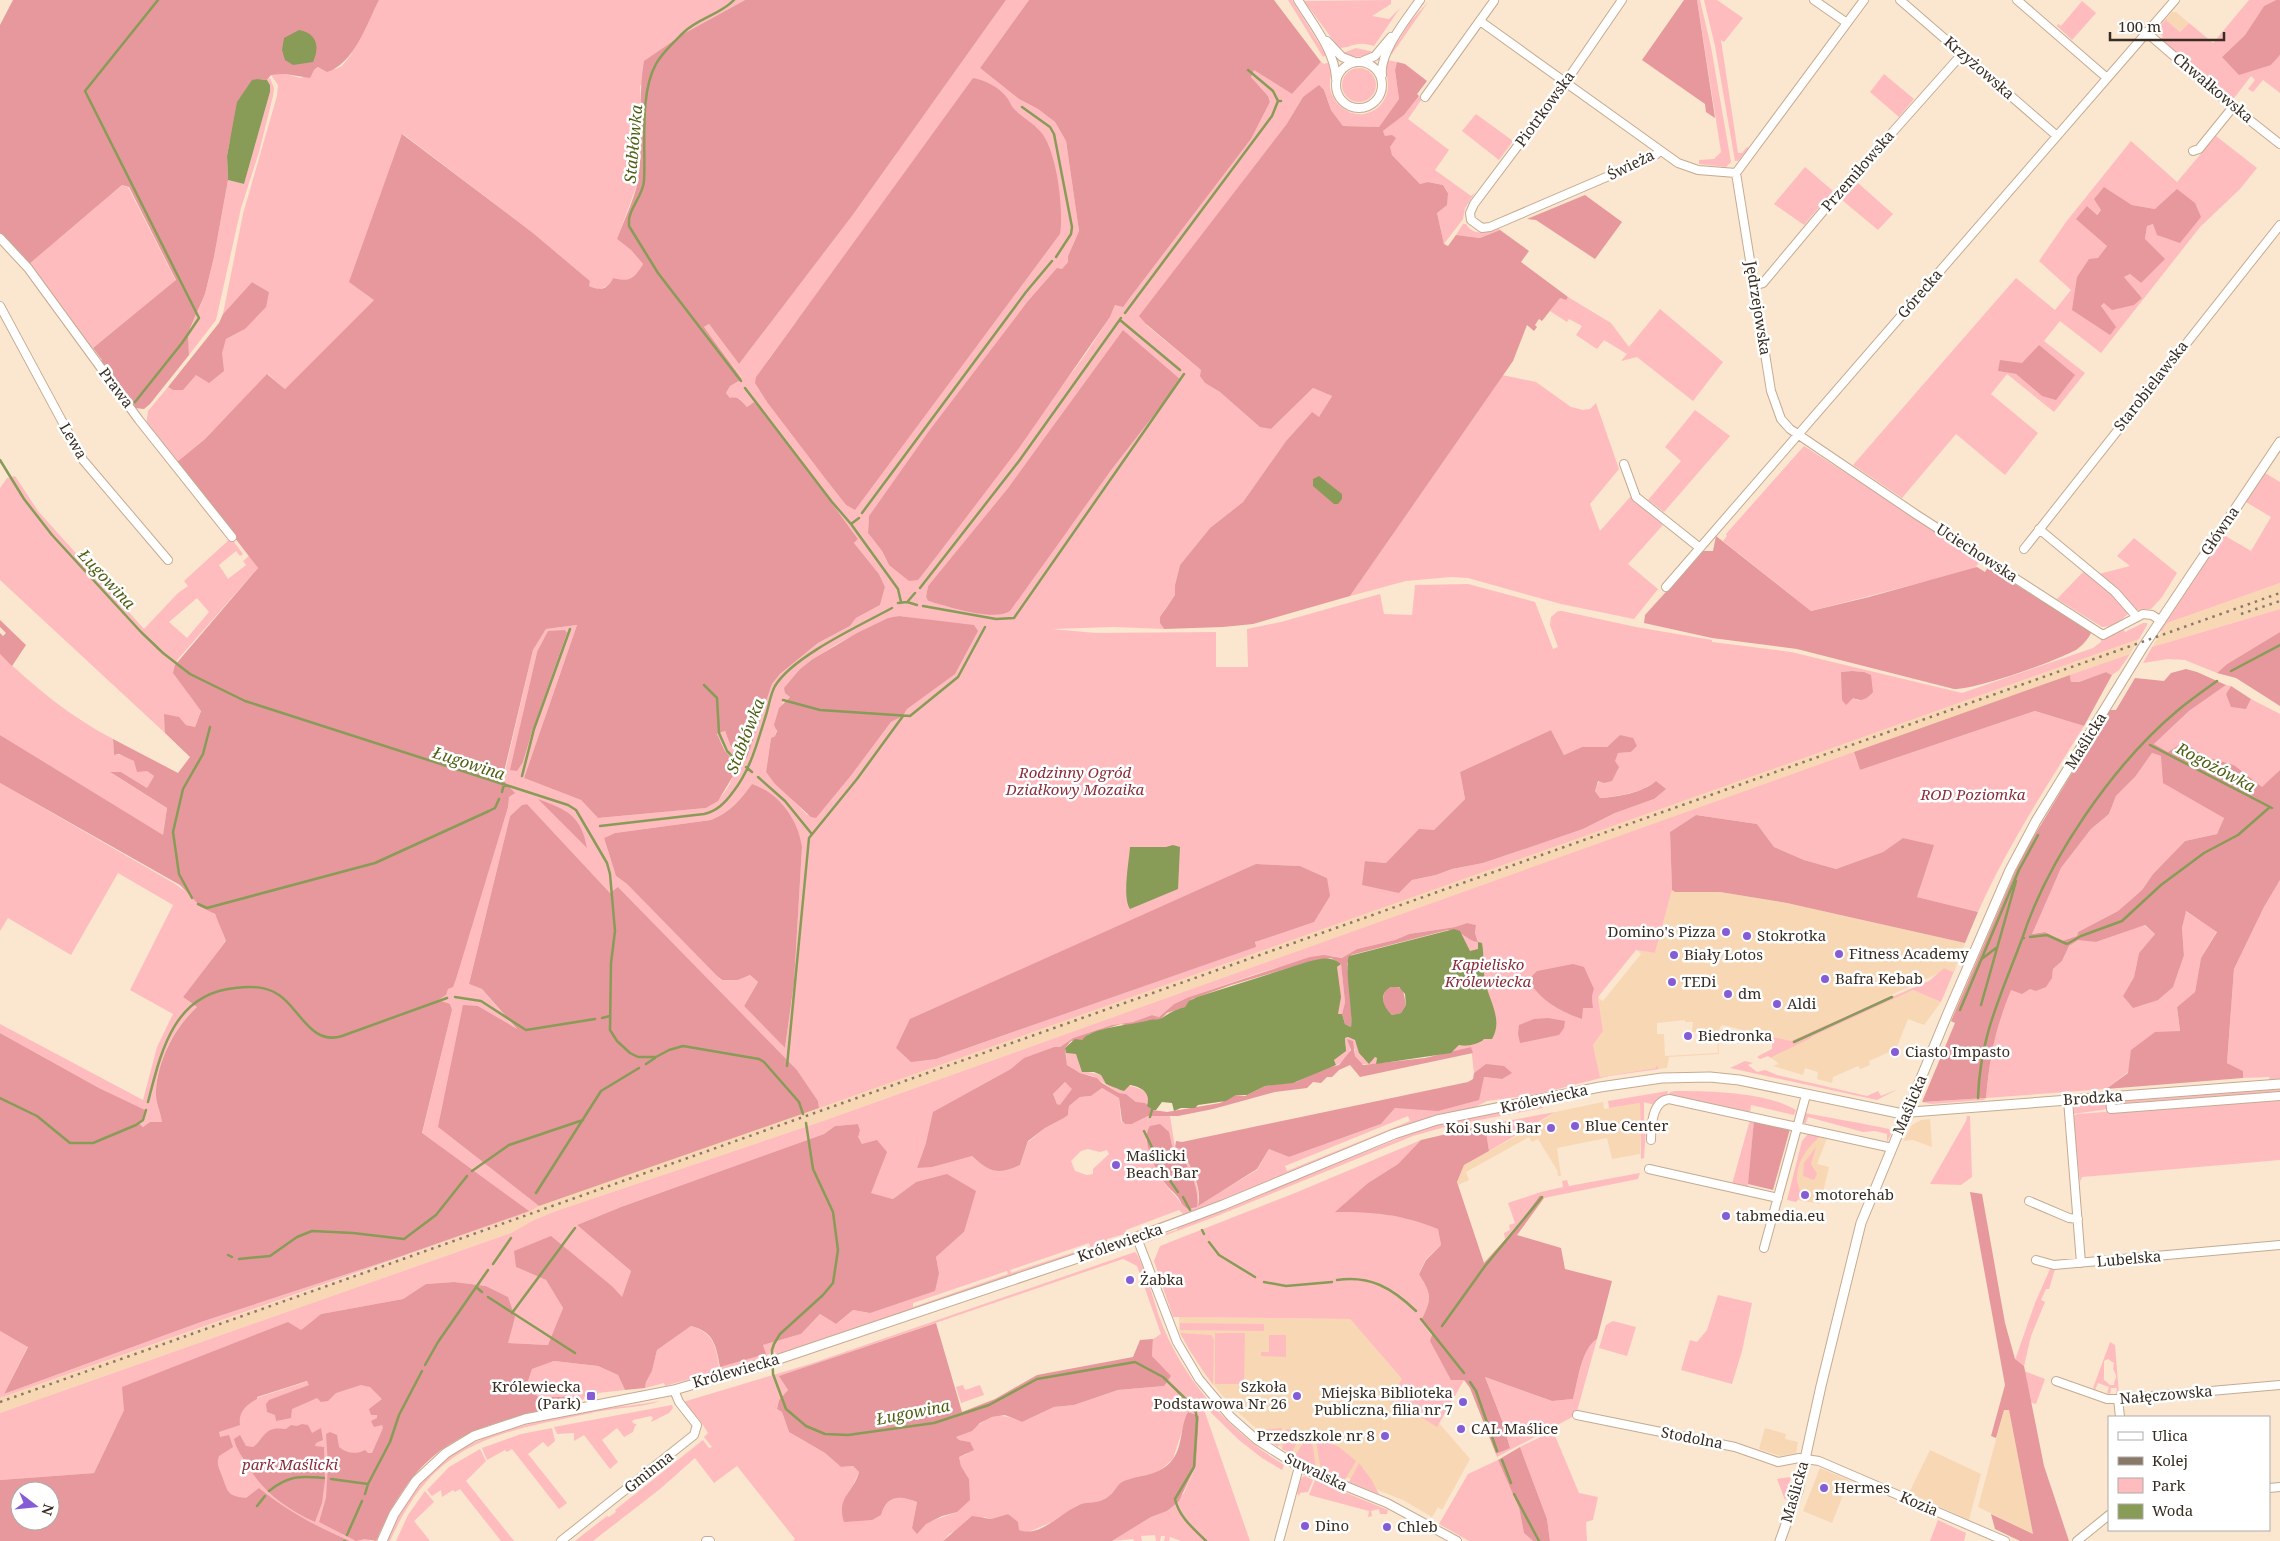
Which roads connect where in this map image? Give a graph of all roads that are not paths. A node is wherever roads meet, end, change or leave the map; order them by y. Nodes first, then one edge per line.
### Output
1 (1298, 0) edge
2 (1420, 0) edge
3 (1622, 0) edge
4 (1814, 0) edge
5 (1864, 0) edge
6 (1900, 0) edge
7 (2017, 0) edge
8 (2175, 0) edge
9 (1494, 1) edge
10 (1308, 16) junction
11 (1480, 21) junction
12 (1847, 23) junction
13 (1403, 24) junction
14 (2146, 32) junction
15 (1962, 54) junction
16 (1358, 62) junction
17 (2107, 78) junction
18 (1382, 80) junction
19 (1565, 82) junction
20 (1336, 83) junction
21 (1425, 97) dead end
22 (2233, 107) junction
23 (2057, 136) junction
24 (2280, 144) edge
25 (1660, 151) junction
26 (2193, 151) dead end
27 (1736, 174) junction
28 (1470, 217) joint
29 (2280, 224) edge
30 (0, 238) edge
31 (1754, 286) junction
32 (0, 306) edge
33 (1797, 436) junction
34 (2280, 442) edge
35 (1624, 464) dead end
36 (2039, 529) junction
37 (232, 536) dead end
38 (1700, 548) junction
39 (2024, 548) dead end
40 (168, 560) dead end
41 (1666, 587) dead end
42 (2137, 617) junction
43 (2160, 620) junction
44 (2280, 1084) edge
45 (1806, 1095) junction
46 (2280, 1096) edge
47 (2110, 1097) junction
48 (2068, 1100) junction
49 (1907, 1113) junction
50 (1799, 1128) junction
51 (1650, 1140) dead end
52 (1892, 1148) junction
53 (1649, 1169) dead end
54 (1778, 1198) junction
55 (2029, 1201) dead end
56 (2078, 1219) junction
57 (1136, 1238) junction
58 (2280, 1245) edge
59 (1764, 1248) dead end
60 (2036, 1260) dead end
61 (2082, 1263) junction
62 (2056, 1380) dead end
63 (2280, 1385) edge
64 (674, 1390) junction
65 (2118, 1399) junction
66 (1577, 1415) dead end
67 (2120, 1416) edge
68 (1806, 1458) junction
69 (1299, 1467) junction
70 (2108, 1516) edge
71 (382, 1541) edge
72 (561, 1541) edge
73 (706, 1541) edge
74 (710, 1541) edge
75 (1279, 1541) edge
76 (1457, 1541) edge
77 (1780, 1541) edge
78 (2005, 1541) edge
79 (2077, 1541) edge

1 - 10 street
2 - 13 street
3 - 19 street, Piotrkowska
4 - 12 street
5 - 12 street
6 - 15 street, Krzyżowska
7 - 17 street
8 - 14 street, Górecka
9 - 11 street
10 - 16 street
10 - 20 street
11 - 19 street
11 - 21 street
12 - 27 street
13 - 16 street
13 - 18 street
14 - 17 street, Górecka
14 - 22 street, Chwałkowska
15 - 23 street, Krzyżowska
15 - 31 street, Przemiłowska
16 - 18 street
16 - 20 street
17 - 23 street, Górecka
18 - 20 street
19 - 25 street
19 - 28 street, Piotrkowska
22 - 24 street, Chwałkowska
22 - 26 street
23 - 33 street, Górecka
25 - 27 street, Świeża
25 - 28 street, Świeża
27 - 31 street, Jędrzejowska
29 - 36 street, Starobielawska
30 - 37 street, Prawa
31 - 33 street, Jędrzejowska
32 - 40 street, Lewa
33 - 38 street, Górecka
33 - 42 street, Uciechowska
34 - 43 street, Główna
35 - 38 street
36 - 39 street, Starobielawska
36 - 42 street
38 - 41 street, Górecka
42 - 43 street
43 - 49 street, Maślicka
44 - 47 street, Brodzka
45 - 49 street, Królewiecka
45 - 50 street
45 - 57 street, Królewiecka
46 - 47 street
47 - 48 street, Brodzka
48 - 49 street, Brodzka
48 - 56 street, Lubelska
49 - 52 street, Maślicka
50 - 51 street
50 - 52 street
50 - 54 street
52 - 68 street, Maślicka
53 - 54 street
54 - 59 street
55 - 56 street
56 - 61 street, Lubelska
57 - 64 street, Królewiecka
57 - 69 street, Suwalska
58 - 61 street, Lubelska
60 - 61 street
62 - 65 street, Nałęczowska
63 - 65 street, Nałęczowska
64 - 71 street, Królewiecka
64 - 72 street, Gminna
65 - 67 street
66 - 68 street, Stodolna
68 - 77 street, Maślicka
68 - 78 street, Kozia
69 - 75 street
69 - 76 street, Suwalska
70 - 79 street
73 - 74 street

